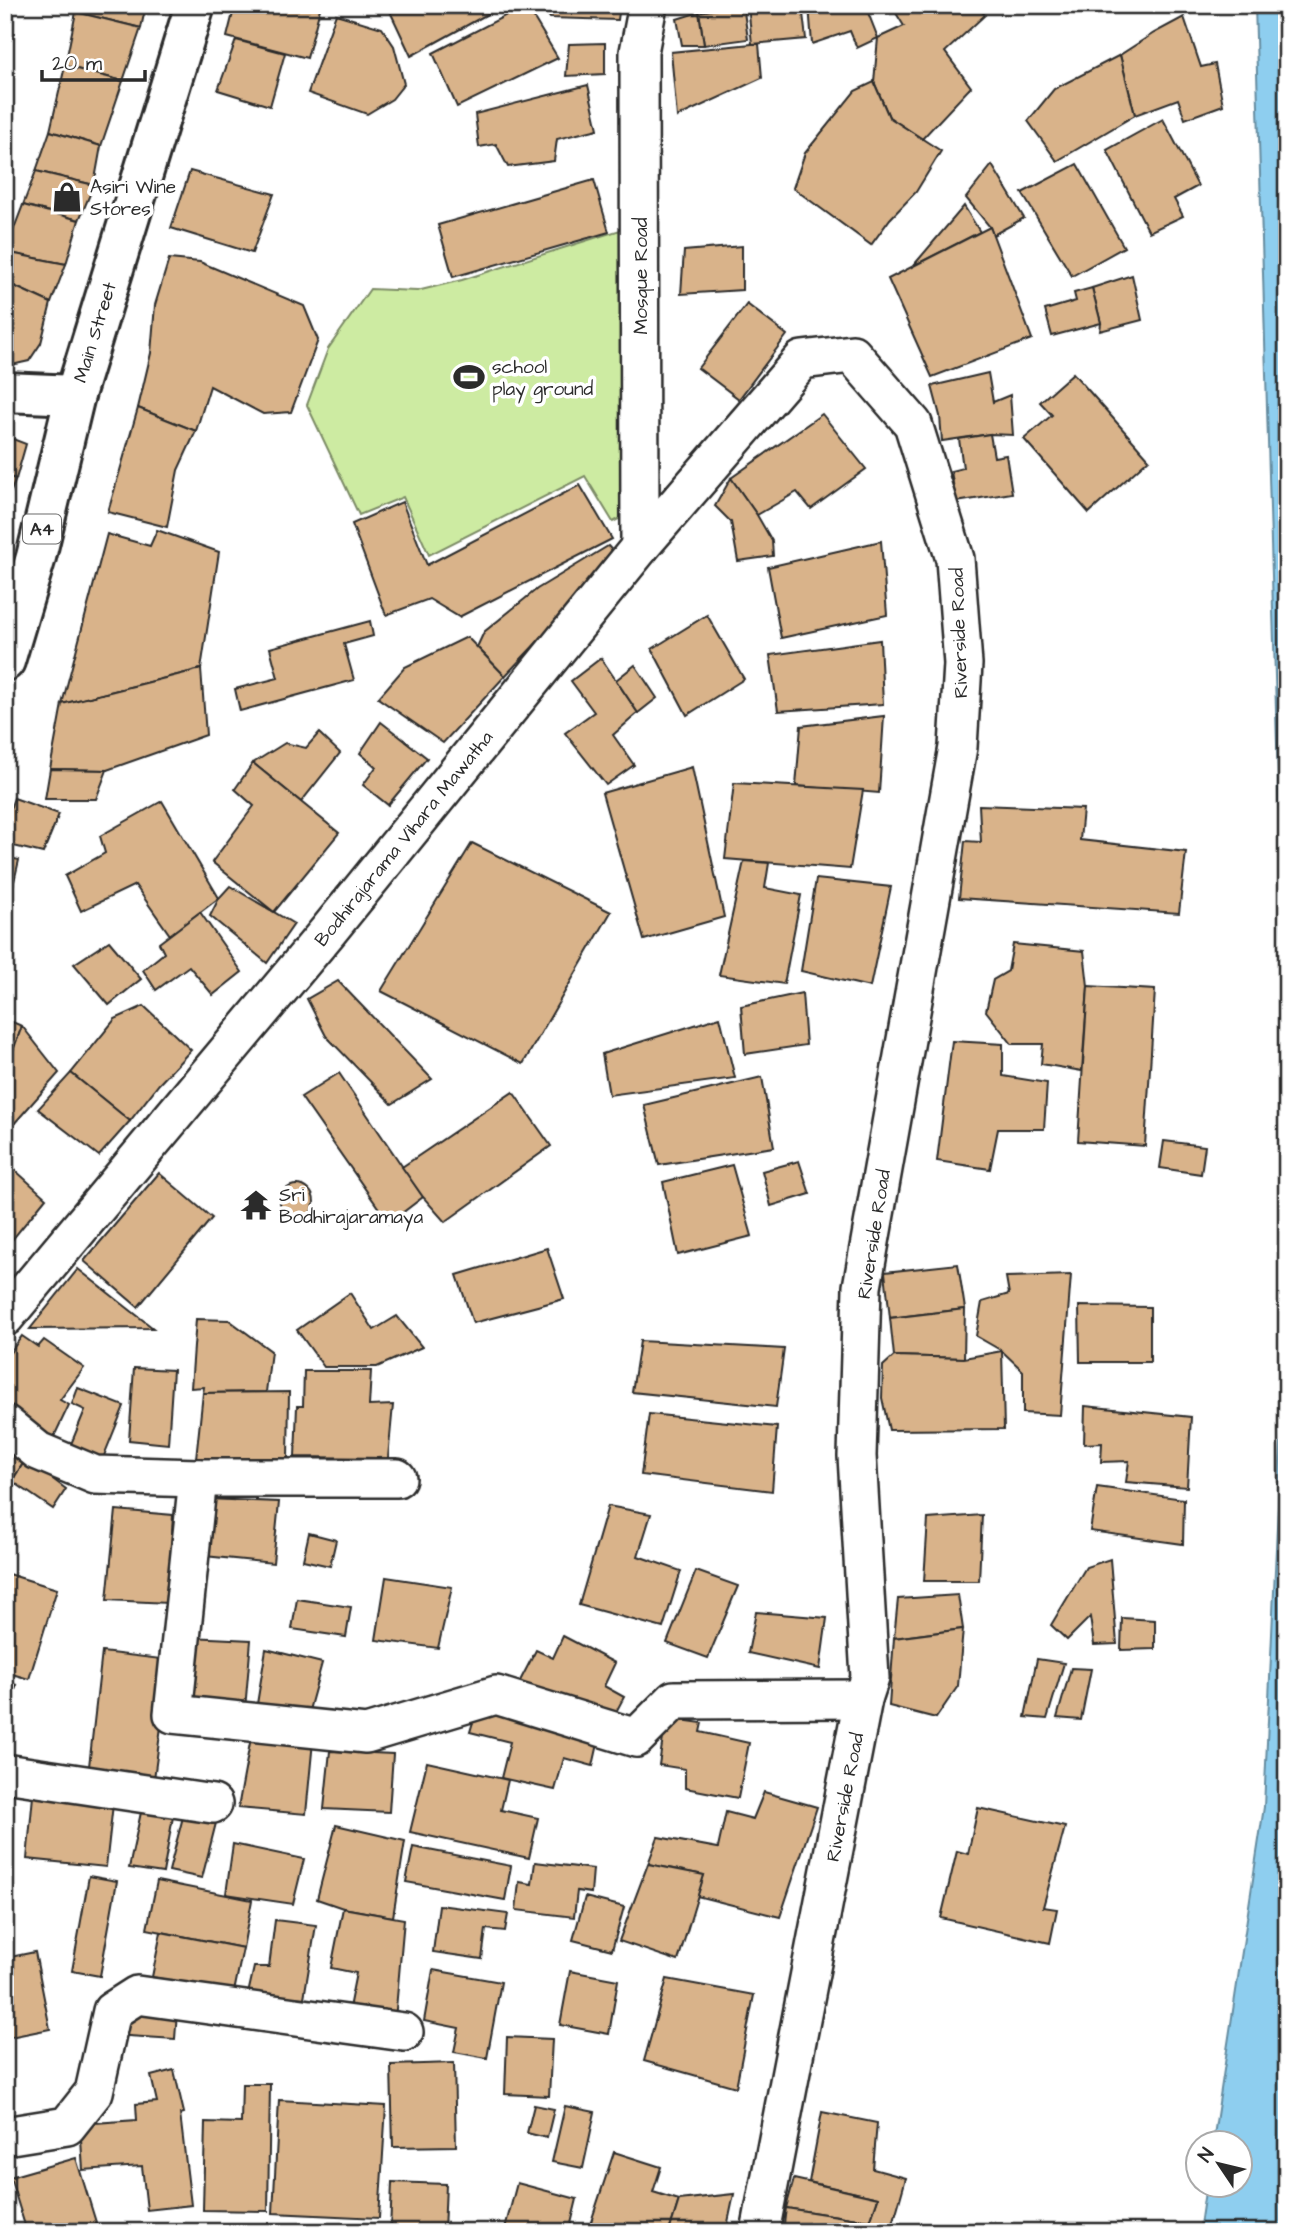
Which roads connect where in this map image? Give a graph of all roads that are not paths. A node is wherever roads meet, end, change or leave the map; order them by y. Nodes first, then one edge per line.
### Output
1 (195, 5) edge
2 (648, 5) edge
3 (802, 360) joint
4 (5, 392) edge
5 (75, 395) junction
6 (640, 547) junction
7 (5, 661) edge
8 (5, 1317) edge
9 (5, 1424) edge
10 (198, 1478) junction
11 (397, 1478) dead end
12 (863, 1699) junction
13 (5, 1773) edge
14 (214, 1804) dead end
15 (404, 2032) dead end
16 (5, 2136) edge
17 (760, 2232) edge

1 - 5 main road, Main Street / A4
2 - 6 street, Mosque Road
3 - 6 street, Bodhirajarama Vihara Mawatha
3 - 12 street, Riverside Road
4 - 5 main road
5 - 7 main road, Main Street / A4
6 - 8 street, Bodhirajarama Vihara Mawatha
9 - 10 street
10 - 11 street
10 - 12 street
12 - 17 street, Riverside Road
13 - 14 street
15 - 16 street

